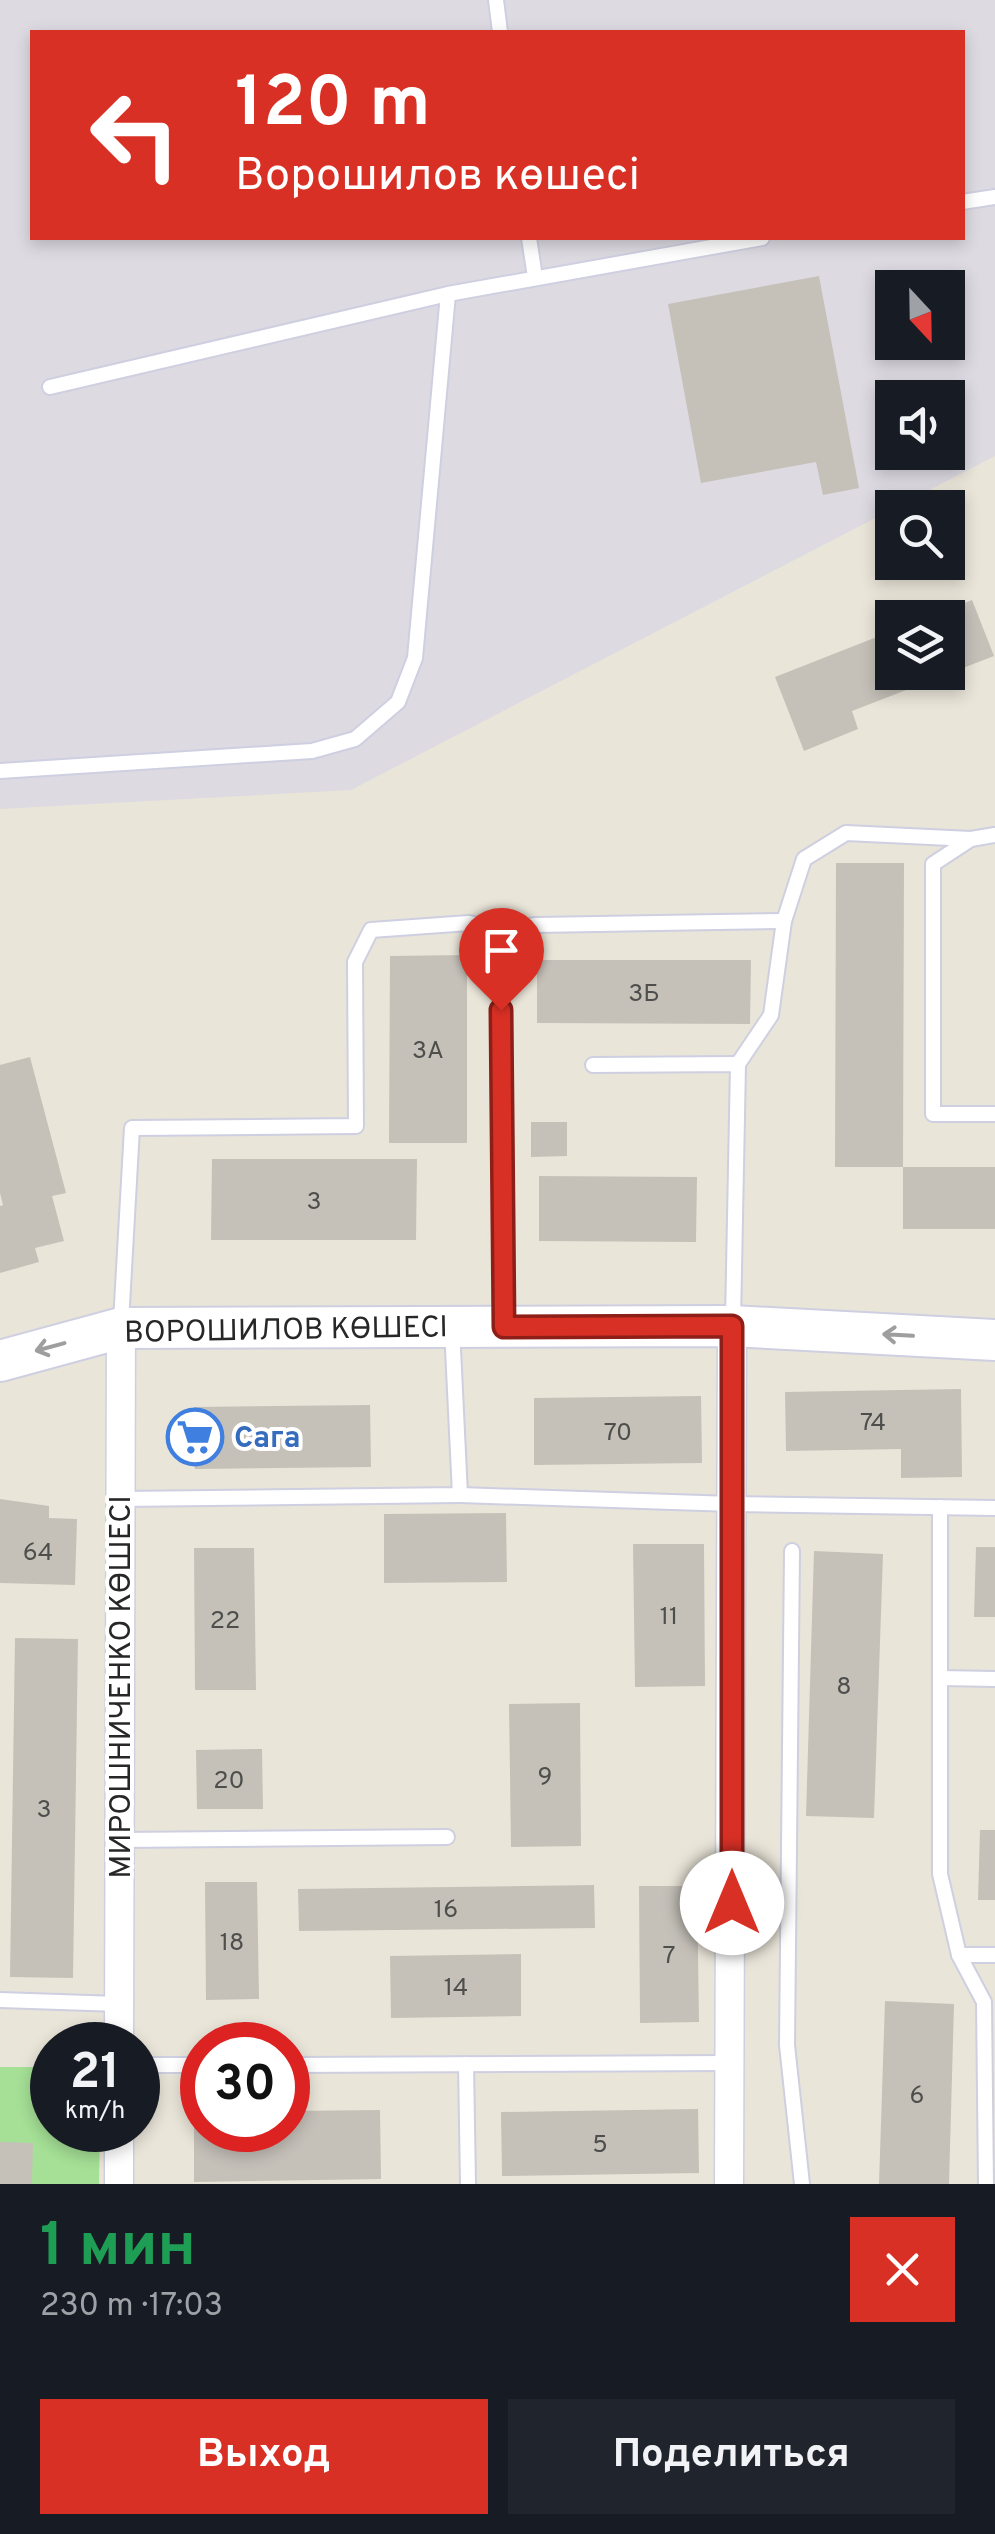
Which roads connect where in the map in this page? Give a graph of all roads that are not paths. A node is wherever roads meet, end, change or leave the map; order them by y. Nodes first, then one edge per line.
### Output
1 (496, 0) edge
2 (500, 30) edge
3 (995, 196) edge
4 (965, 201) edge
5 (529, 240) edge
6 (751, 240) edge
7 (535, 278) junction
8 (448, 294) junction
9 (50, 388) dead end
10 (0, 771) edge
11 (995, 835) edge
12 (971, 839) junction
13 (784, 921) junction
14 (500, 930) junction
15 (738, 1064) junction
16 (593, 1065) dead end
17 (995, 1114) edge
18 (732, 1326) junction
19 (504, 1327) junction
20 (120, 1328) junction
21 (452, 1328) junction
22 (995, 1340) edge
23 (0, 1361) edge
24 (460, 1495) junction
25 (120, 1499) junction
26 (732, 1504) junction
27 (940, 1507) junction
28 (995, 1508) edge
29 (792, 1551) dead end
30 (940, 1678) junction
31 (995, 1679) edge
32 (448, 1837) dead end
33 (120, 1840) junction
34 (959, 1955) junction
35 (995, 1955) edge
36 (0, 2000) edge
37 (119, 2004) junction
38 (119, 2022) edge
39 (732, 2062) junction
40 (310, 2064) edge
41 (466, 2064) junction
42 (119, 2152) edge
43 (118, 2184) edge
44 (468, 2184) edge
45 (729, 2184) edge
46 (802, 2184) edge
47 (986, 2184) edge

1 - 2 lane
3 - 4 lane
5 - 7 lane
6 - 7 lane
7 - 8 lane
8 - 9 lane
8 - 10 lane
11 - 12 lane
12 - 13 lane
12 - 17 lane
13 - 14 lane
13 - 15 lane
14 - 19 lane
14 - 20 lane
15 - 16 lane
15 - 18 lane
18 - 19 street, ВОРОШИЛОВ КӨШЕСІ
22 -> 18 street, ВОРОШИЛОВ КӨШЕСІ
18 - 26 street
19 - 21 street, ВОРОШИЛОВ КӨШЕСІ
20 - 21 street, ВОРОШИЛОВ КӨШЕСІ
20 -> 23 street, ВОРОШИЛОВ КӨШЕСІ
20 - 25 street, МИРОШНИЧЕНКО КӨШЕСІ
21 - 24 lane
24 - 25 lane
24 - 26 lane
25 - 33 street, МИРОШНИЧЕНКО КӨШЕСІ
26 - 27 lane
26 - 39 street
27 - 28 lane
27 - 30 lane
29 - 46 lane
30 - 31 lane
30 - 34 lane
32 - 33 lane
33 - 37 street, МИРОШНИЧЕНКО КӨШЕСІ
34 - 35 lane
34 - 47 lane
36 - 37 lane
37 - 38 street, МИРОШНИЧЕНКО КӨШЕСІ
39 - 41 lane
39 - 45 street
40 - 41 lane
41 - 44 lane
42 - 43 street

